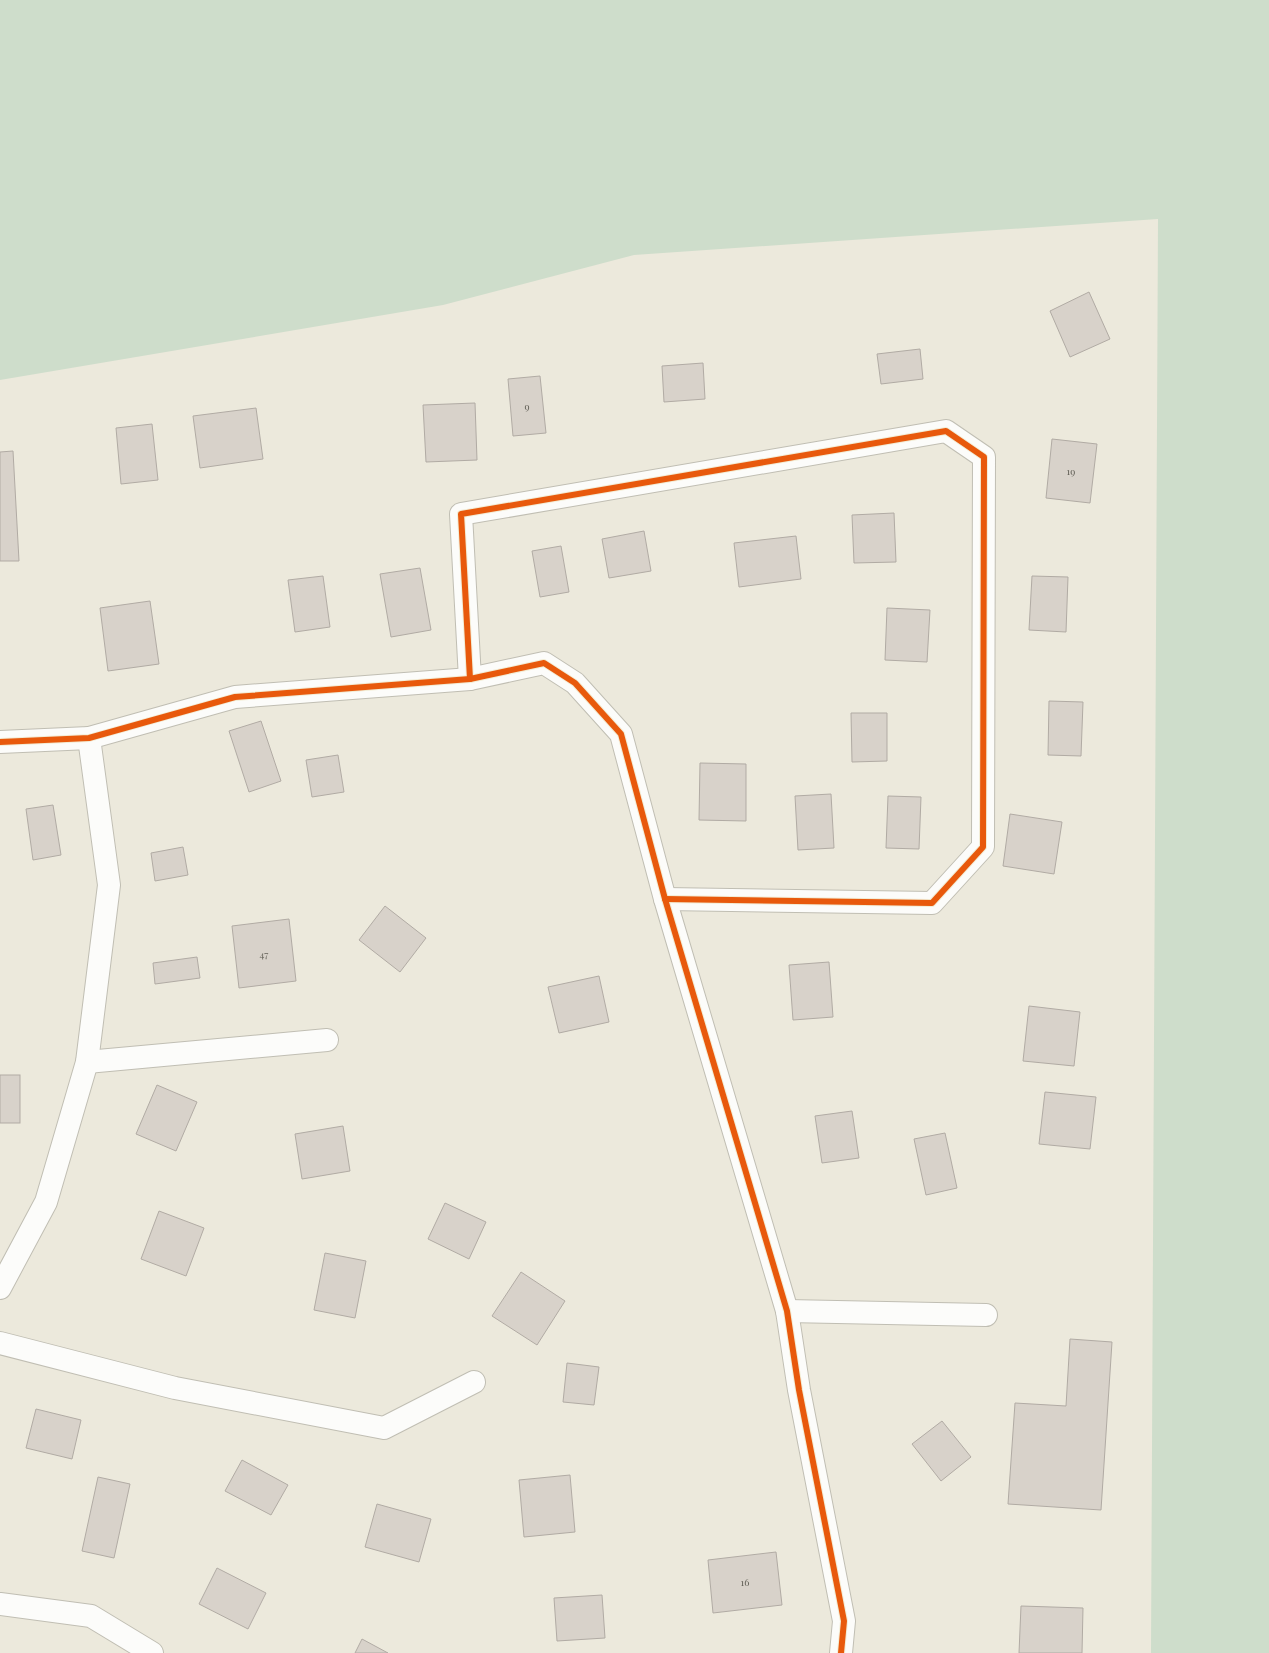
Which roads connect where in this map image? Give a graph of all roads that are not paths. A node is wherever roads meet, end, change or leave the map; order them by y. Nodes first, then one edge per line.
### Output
1 (470, 679) junction
2 (89, 738) junction
3 (0, 742) edge
4 (665, 899) junction
5 (327, 1040) dead end
6 (87, 1062) junction
7 (0, 1288) edge
8 (788, 1311) junction
9 (986, 1315) dead end
10 (0, 1343) edge
11 (474, 1382) dead end
12 (0, 1604) edge
13 (152, 1653) edge
14 (841, 1653) edge

1 - 2 street
1 - 4 street
1 - 4 street
2 - 3 street
2 - 6 street
4 - 8 street
5 - 6 street
6 - 7 street
8 - 9 street
8 - 14 street
10 - 11 street
12 - 13 street

